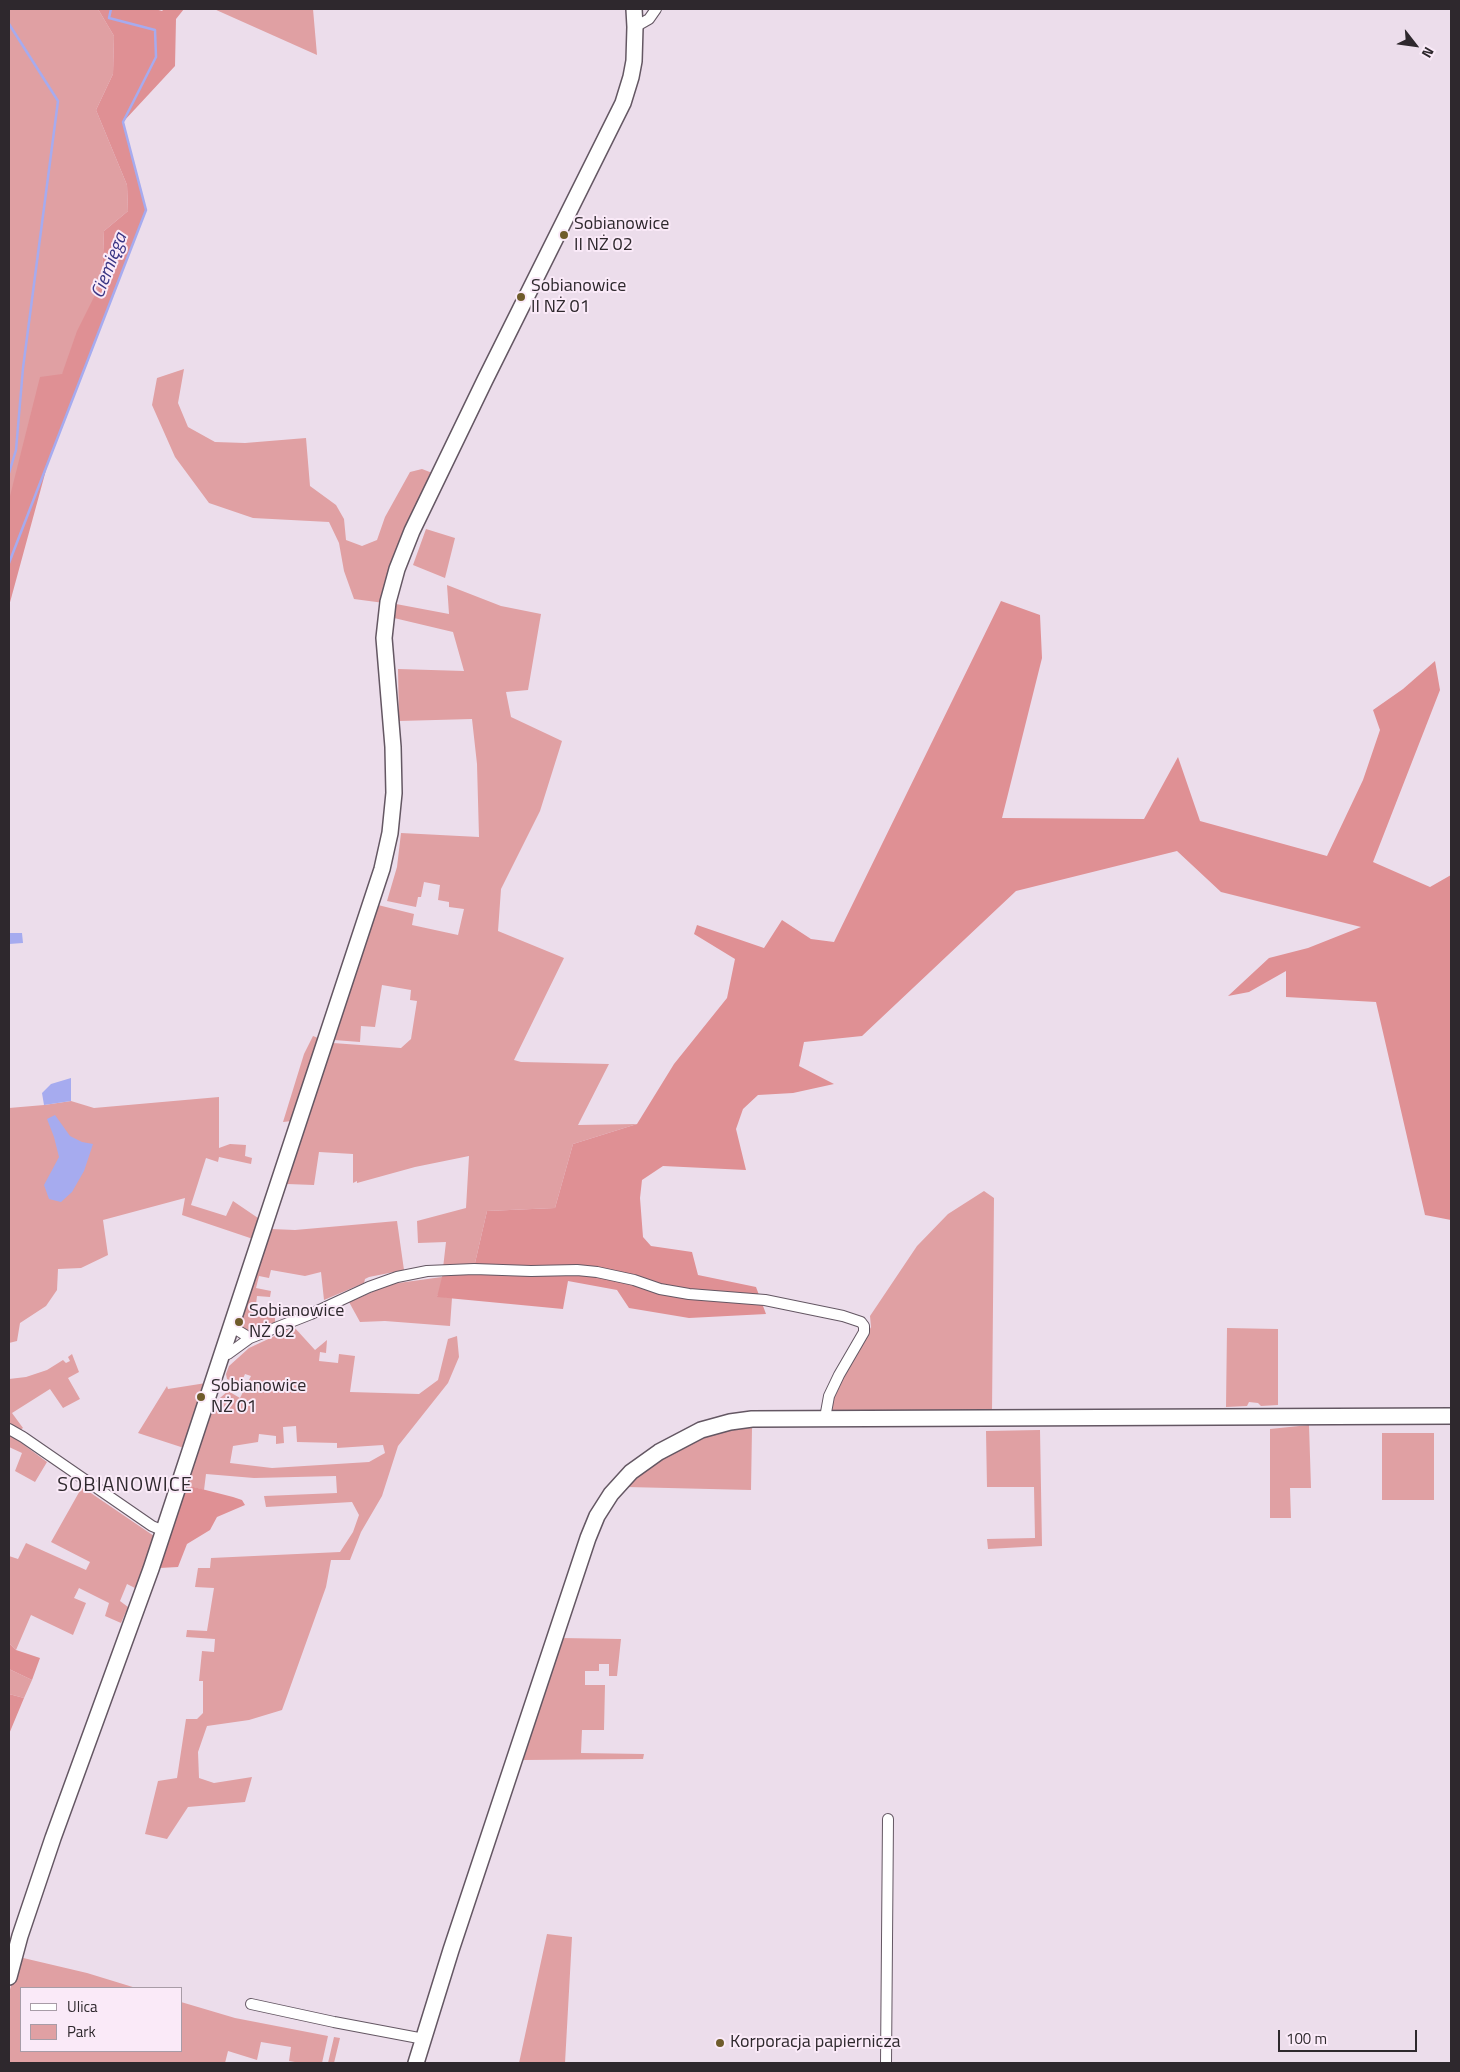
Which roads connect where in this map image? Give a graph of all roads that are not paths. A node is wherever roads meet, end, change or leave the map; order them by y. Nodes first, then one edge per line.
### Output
1 (634, 9) edge
2 (656, 9) edge
3 (635, 27) junction
4 (232, 1327) junction
5 (250, 1338) junction
6 (223, 1354) junction
7 (1451, 1416) edge
8 (826, 1418) junction
9 (9, 1429) edge
10 (164, 1530) junction
11 (888, 1819) dead end
12 (9, 1977) edge
13 (251, 2004) dead end
14 (424, 2039) junction
15 (416, 2063) edge
16 (886, 2063) edge

1 - 3 street
2 - 3 street
3 - 4 street
4 - 5 street
4 - 6 street
5 - 6 street
5 - 8 street
6 - 10 street
7 - 8 street
8 - 14 street
9 - 10 street
10 - 12 street
11 - 16 street
13 - 14 street
14 - 15 street

